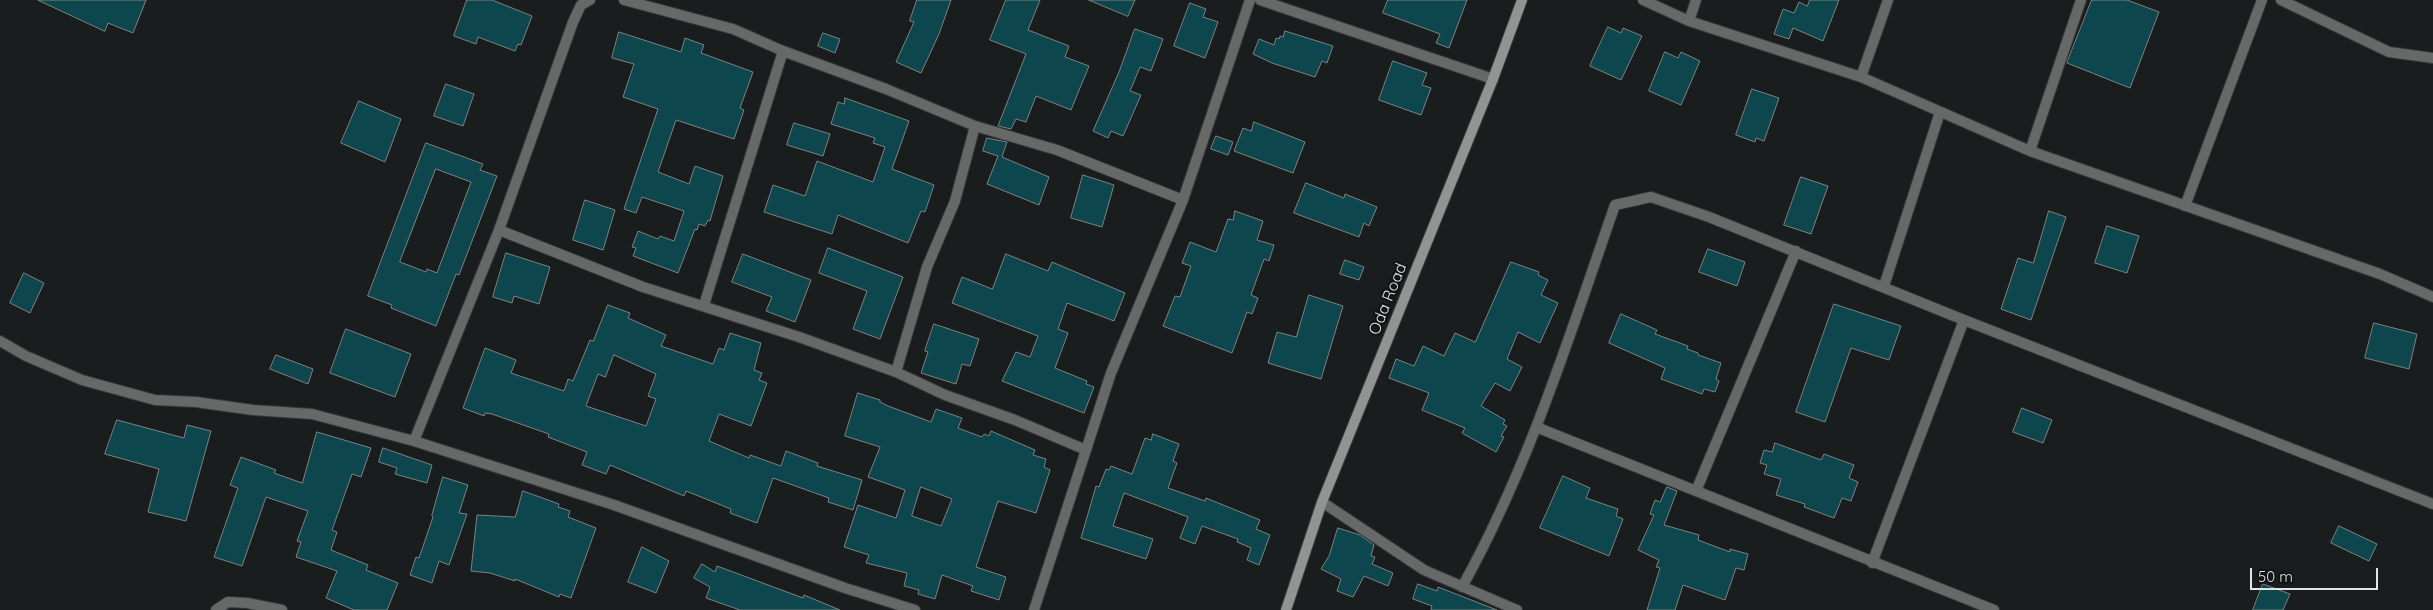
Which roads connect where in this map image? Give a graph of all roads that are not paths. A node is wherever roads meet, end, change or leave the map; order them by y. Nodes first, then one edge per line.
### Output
1 (590, 0) edge
2 (624, 0) edge
3 (1250, 0) edge
4 (1260, 0) edge
5 (1522, 0) edge
6 (1643, 0) edge
7 (1696, 0) edge
8 (1888, 0) edge
9 (2081, 0) edge
10 (2262, 0) edge
11 (2281, 0) edge
12 (1689, 21) junction
13 (783, 51) junction
14 (2433, 58) edge
15 (1861, 77) junction
16 (1492, 79) junction
17 (1940, 112) junction
18 (975, 126) junction
19 (2030, 151) junction
20 (1183, 200) junction
21 (2185, 206) junction
22 (499, 230) junction
23 (1796, 251) junction
24 (1884, 286) junction
25 (2433, 297) edge
26 (704, 305) junction
27 (1964, 320) junction
28 (0, 341) edge
29 (896, 372) junction
30 (1536, 427) junction
31 (414, 441) junction
32 (1086, 450) junction
33 (1696, 492) junction
34 (1322, 502) junction
35 (2433, 504) edge
36 (1872, 563) junction
37 (1462, 587) junction
38 (216, 610) edge
39 (282, 610) edge
40 (914, 610) edge
41 (1034, 610) edge
42 (1286, 610) edge
43 (1517, 610) edge
44 (1994, 610) edge

1 - 22 street
2 - 13 street
3 - 20 street
4 - 16 street
5 - 16 street, Oda Road
6 - 12 street
7 - 12 street
8 - 15 street
9 - 19 street
10 - 21 street
11 - 14 street
12 - 15 street
13 - 18 street
13 - 26 street
15 - 17 street
16 - 34 street, Oda Road
17 - 19 street
17 - 24 street
18 - 20 street
18 - 29 street
19 - 21 street
20 - 32 street
21 - 25 street
22 - 26 street
22 - 31 street
23 - 24 street
23 - 30 street
23 - 33 street
24 - 27 street
26 - 29 street
27 - 35 street
27 - 36 street
28 - 31 street
29 - 32 street
30 - 33 street
30 - 37 street
31 - 40 street
32 - 41 street
33 - 36 street
34 - 37 street
34 - 42 street, Oda Road
36 - 44 street
37 - 43 street
38 - 39 street

